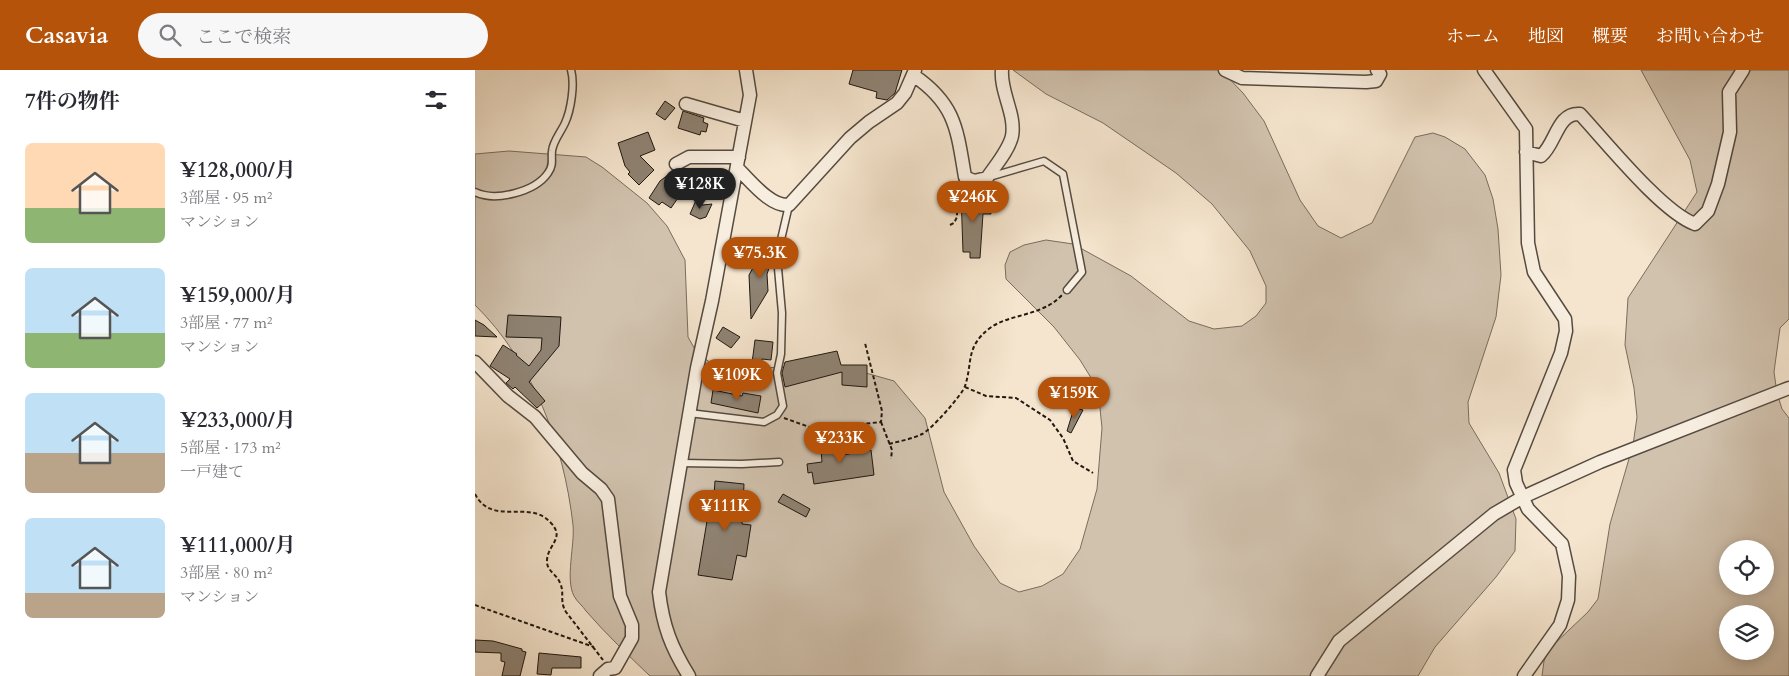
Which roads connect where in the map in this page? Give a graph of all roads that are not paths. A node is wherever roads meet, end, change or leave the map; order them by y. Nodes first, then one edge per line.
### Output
1 (571, 70) edge
2 (746, 70) edge
3 (1002, 70) edge
4 (1225, 70) edge
5 (1377, 70) edge
6 (1484, 70) edge
7 (1743, 70) edge
8 (914, 73) edge
9 (686, 104) dead end
10 (745, 121) junction
11 (1525, 152) junction
12 (738, 162) junction
13 (676, 164) dead end
14 (987, 178) junction
15 (475, 192) edge
16 (789, 206) junction
17 (1067, 290) road end
18 (475, 362) edge
19 (1789, 388) edge
20 (689, 413) junction
21 (779, 462) dead end
22 (681, 463) junction
23 (1523, 497) junction
24 (611, 672) edge
25 (689, 676) edge
26 (1317, 676) edge
27 (1524, 676) edge

1 - 15 lane
2 - 10 street
3 - 14 street
4 - 5 street
6 - 11 street
7 - 11 street
8 - 14 street
8 - 16 street
9 - 10 street
10 - 12 street
11 - 23 street
12 - 13 street
12 - 16 street
12 - 20 street
14 - 17 lane
16 - 20 lane
18 - 24 street
19 - 23 street
20 - 22 street
21 - 22 lane
22 - 25 street
23 - 26 street
23 - 27 street

